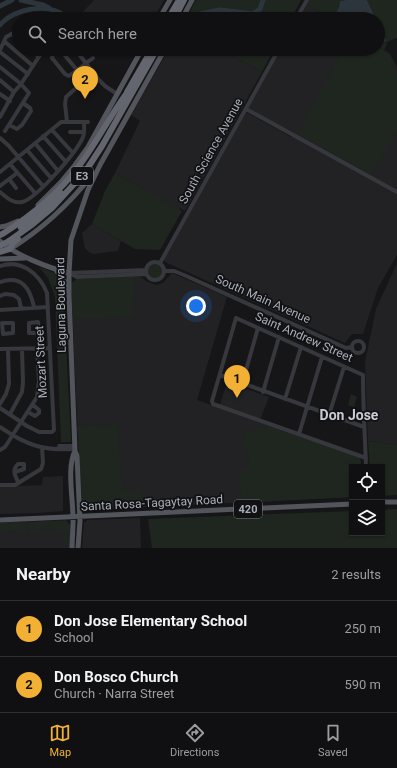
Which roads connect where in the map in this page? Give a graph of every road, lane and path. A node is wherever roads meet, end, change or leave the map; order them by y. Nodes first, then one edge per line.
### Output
1 (170, 0) edge
2 (179, 0) edge
3 (184, 0) edge
4 (192, 0) edge
5 (307, 0) edge
6 (163, 12) edge
7 (176, 12) edge
8 (178, 12) edge
9 (181, 12) edge
10 (300, 12) edge
11 (11, 34) edge
12 (4, 41) junction
13 (12, 48) edge
14 (0, 51) edge
15 (21, 56) edge
16 (52, 56) edge
17 (64, 56) edge
18 (80, 56) edge
19 (138, 56) edge
20 (148, 56) edge
21 (153, 56) edge
22 (161, 56) edge
23 (275, 56) edge
24 (39, 57) edge
25 (93, 58) dead end
26 (86, 64) junction
27 (33, 66) junction
28 (0, 67) edge
29 (77, 70) junction
30 (28, 74) junction
31 (94, 74) junction
32 (0, 80) edge
33 (21, 84) junction
34 (131, 91) junction
35 (14, 92) junction
36 (0, 94) edge
37 (116, 94) junction
38 (10, 101) junction
39 (23, 103) junction
40 (246, 109) junction
41 (2, 110) edge
42 (0, 117) edge
43 (67, 122) junction
44 (9, 125) junction
45 (52, 130) junction
46 (4, 131) dead end
47 (70, 132) dead end
48 (84, 132) junction
49 (43, 136) junction
50 (0, 138) edge
51 (35, 143) junction
52 (27, 150) junction
53 (73, 153) junction
54 (19, 157) junction
55 (66, 162) junction
56 (10, 164) junction
57 (100, 165) junction
58 (58, 171) junction
59 (0, 172) edge
60 (17, 173) junction
61 (51, 178) junction
62 (9, 179) junction
63 (0, 186) edge
64 (43, 186) junction
65 (16, 188) dead end
66 (0, 192) edge
67 (397, 192) edge
68 (35, 193) junction
69 (18, 221) junction
70 (0, 227) edge
71 (0, 234) edge
72 (8, 239) junction
73 (0, 241) edge
74 (20, 243) junction
75 (0, 246) edge
76 (10, 249) junction
77 (0, 252) edge
78 (0, 255) edge
79 (21, 255) junction
80 (0, 258) edge
81 (28, 258) junction
82 (160, 263) junction
83 (0, 266) edge
84 (56, 270) junction
85 (165, 271) junction
86 (146, 272) junction
87 (68, 273) junction
88 (0, 282) edge
89 (0, 296) edge
90 (69, 296) junction
91 (34, 307) junction
92 (48, 307) junction
93 (21, 308) junction
94 (0, 310) edge
95 (39, 328) dead end
96 (49, 328) junction
97 (258, 328) junction
98 (280, 337) junction
99 (301, 347) junction
100 (352, 347) dead end
101 (37, 348) junction
102 (50, 348) junction
103 (0, 349) edge
104 (8, 349) junction
105 (22, 349) junction
106 (322, 357) junction
107 (344, 367) junction
108 (220, 375) junction
109 (242, 384) junction
110 (263, 392) junction
111 (285, 399) junction
112 (0, 404) edge
113 (33, 405) junction
114 (307, 407) junction
115 (0, 408) edge
116 (28, 412) junction
117 (10, 414) junction
118 (329, 415) junction
119 (21, 422) junction
120 (0, 427) edge
121 (364, 427) junction
122 (299, 434) junction
123 (13, 436) junction
124 (42, 447) junction
125 (51, 448) junction
126 (74, 448) junction
127 (0, 450) edge
128 (366, 458) junction
129 (366, 464) edge
130 (15, 472) dead end
131 (19, 483) junction
132 (0, 485) edge
133 (385, 502) edge
134 (397, 502) edge
135 (349, 504) edge
136 (80, 516) junction
137 (73, 517) junction
138 (0, 520) edge
139 (72, 548) edge
140 (78, 548) edge

1 - 6 main road
2 - 7 highway
3 - 8 highway
4 - 9 main road
5 - 10 street
11 - 12 street
12 - 13 street
12 - 14 street
14 - 30 street
15 - 27 street
16 - 29 street
17 - 29 street
18 - 26 street
19 - 37 main road
20 - 34 highway, E3
21 - 34 highway, E3
22 - 57 main road, Laguna Boulevard
23 - 40 street, South Science Avenue
24 - 27 street
25 - 26 street
26 - 29 street
26 - 31 street
27 - 30 street
28 - 33 street
30 - 33 street
31 - 37 street
31 - 43 street
32 - 35 street
33 - 35 street
33 - 39 street
34 - 71 highway
34 - 72 highway, E3
34 - 76 highway
35 - 38 street
36 - 38 street
37 - 69 main road
38 - 41 street
39 - 44 street
39 - 44 street
40 - 67 street
40 - 82 street, South Science Avenue
41 - 42 street
43 - 45 street
43 - 48 street
44 - 46 street
45 - 49 street
45 - 53 street
47 - 48 street
48 - 53 street
49 - 51 street
49 - 55 street
50 - 54 street
51 - 52 street
51 - 58 street
52 - 54 street
52 - 61 street
53 - 55 street
54 - 56 street
54 - 64 street
55 - 58 street
56 - 59 street
56 - 60 street
57 - 74 main road, Laguna Boulevard
57 - 87 main road, Laguna Boulevard
58 - 61 street
60 - 62 street
60 - 68 street
61 - 64 street
62 - 63 street
62 - 65 street
64 - 68 street
66 - 68 street
69 - 70 main road
69 - 71 main road
72 - 73 highway, E3
72 - 75 highway, E3, bridge
73 - 76 main road
74 - 76 main road, Laguna Boulevard
74 - 79 main road
76 - 77 highway
76 - 78 main road, Laguna Boulevard
76 - 79 main road
79 - 81 main road
80 - 81 main road
81 - 84 main road
82 - 85 street
82 - 86 street
83 - 92 street, Mozart Street
84 - 87 main road
84 - 90 main road
85 - 86 street
85 - 100 street, South Main Avenue
86 - 87 street
86 - 87 street
87 - 90 main road, Laguna Boulevard
88 - 91 street
89 - 93 street
90 - 126 main road, Laguna Boulevard
91 - 92 street
91 - 93 street
92 - 96 street, Mozart Street
93 - 94 street
95 - 96 street
96 - 102 street, Mozart Street
97 - 98 street, Saint Andrew Street
97 - 108 street, Saint Andrew Street
97 - 109 street
98 - 99 street, Saint Andrew Street
98 - 110 street
99 - 106 street, Saint Andrew Street
99 - 111 street
101 - 102 street
101 - 105 street
101 - 113 street
102 - 119 street, Mozart Street
103 - 104 street
104 - 105 street
104 - 112 street
105 - 117 street
106 - 107 street, Saint Andrew Street
106 - 114 street
107 - 118 street
107 - 121 street, Saint Andrew Street
108 - 109 street
108 - 122 street
109 - 110 street
110 - 111 street
111 - 114 street
113 - 116 street
113 - 116 street
114 - 118 street
114 - 122 street
115 - 117 street, Mozart Street
116 - 119 street
117 - 119 street, Mozart Street
118 - 121 street
119 - 123 street
120 - 123 street
121 - 128 street
122 - 128 street
123 - 124 street
123 - 127 street
124 - 125 street
124 - 131 street
125 - 126 street
125 - 126 street
126 - 136 main road, Laguna Boulevard
126 - 137 main road, Laguna Boulevard
128 - 129 street
130 - 131 street
131 - 132 street
133 - 134 main road
135 - 136 main road, Santa Rosa-Tagaytay Road / 420
136 - 137 main road, Santa Rosa-Tagaytay Road / 420
136 - 140 main road, Laguna Boulevard
137 - 138 main road, Santa Rosa-Tagaytay Road / 420
137 - 139 main road, Laguna Boulevard

